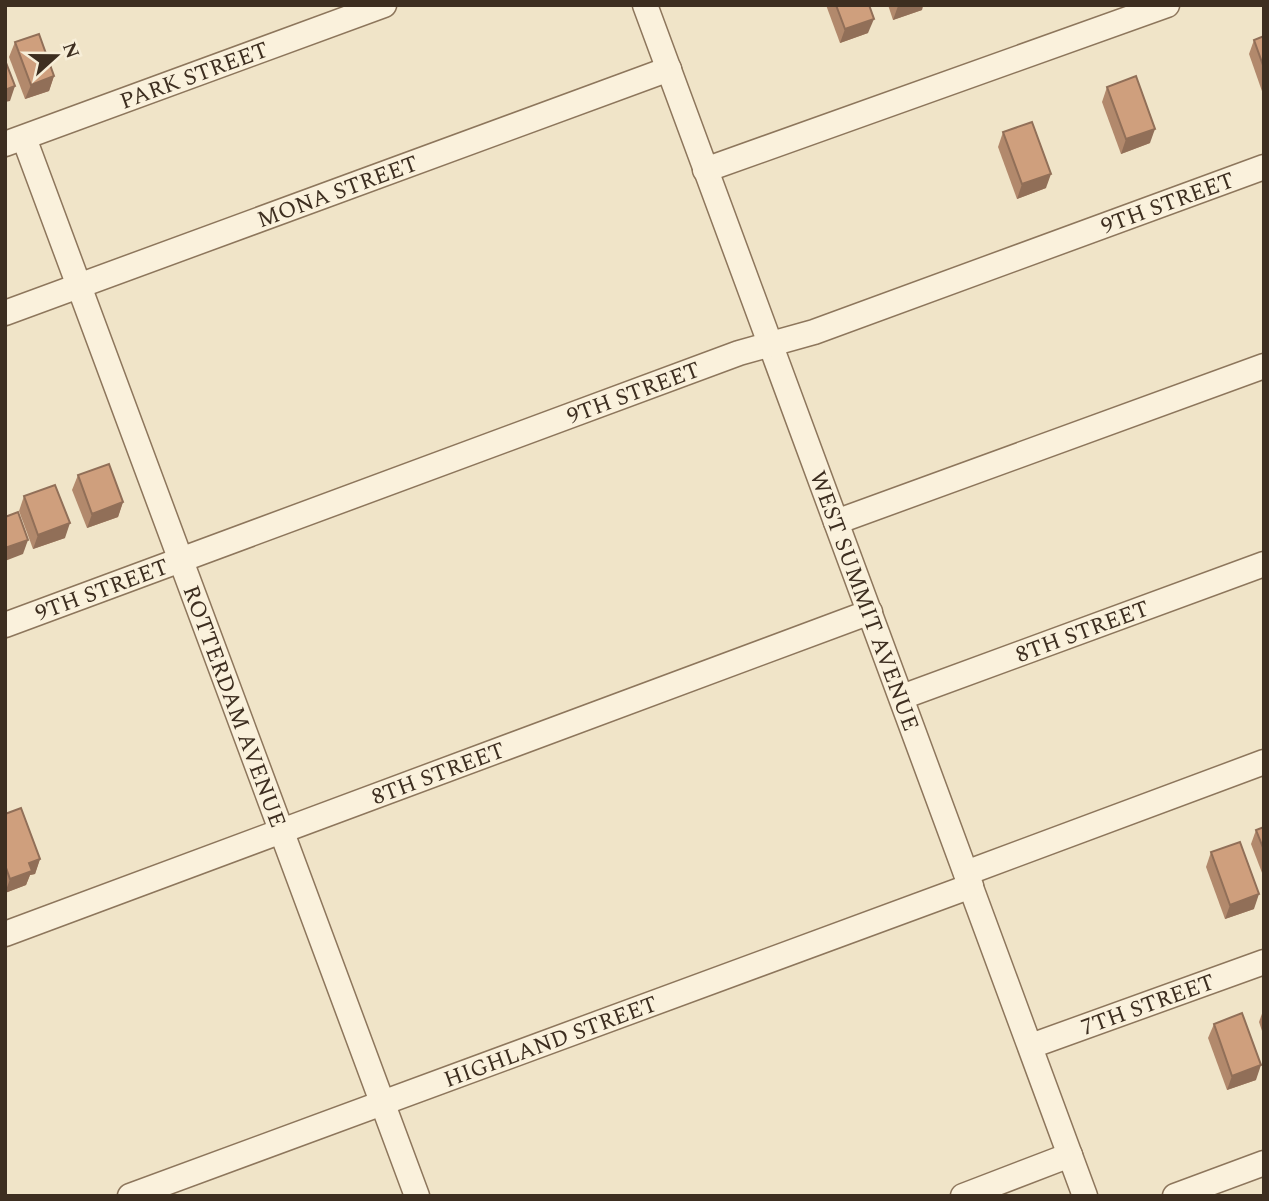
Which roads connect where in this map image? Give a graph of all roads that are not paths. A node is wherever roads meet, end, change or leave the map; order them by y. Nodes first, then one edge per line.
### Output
1 (384, 5) edge
2 (645, 5) edge
3 (1167, 5) edge
4 (668, 69) junction
5 (14, 141) edge
6 (1264, 167) edge
7 (705, 170) junction
8 (79, 286) junction
9 (5, 313) edge
10 (771, 346) junction
11 (1264, 366) edge
12 (836, 522) junction
13 (181, 560) junction
14 (1264, 564) edge
15 (870, 612) junction
16 (5, 625) edge
17 (902, 697) junction
18 (1264, 762) edge
19 (282, 833) junction
20 (968, 880) junction
21 (5, 934) edge
22 (1264, 962) edge
23 (1031, 1046) junction
24 (383, 1103) junction
25 (1070, 1156) junction
26 (1264, 1163) edge
27 (130, 1196) edge
28 (417, 1196) edge
29 (963, 1196) edge
30 (1085, 1196) edge
31 (1175, 1196) edge

1 - 5 street, PARK STREET
2 - 4 street, WEST SUMMIT AVENUE
3 - 7 street
4 - 7 street, WEST SUMMIT AVENUE
4 - 8 street, MONA STREET
5 - 8 street, ROTTERDAM AVENUE
6 - 10 street, 9TH STREET
7 - 10 street, WEST SUMMIT AVENUE
8 - 9 street, MONA STREET
8 - 13 street, ROTTERDAM AVENUE
10 - 12 street, WEST SUMMIT AVENUE
10 - 13 street, 9TH STREET
11 - 12 street
12 - 15 street, WEST SUMMIT AVENUE
13 - 16 street, 9TH STREET
13 - 19 street, ROTTERDAM AVENUE
14 - 17 street, 8TH STREET
15 - 17 street, WEST SUMMIT AVENUE
15 - 19 street, 8TH STREET
17 - 20 street, WEST SUMMIT AVENUE
18 - 20 street, HIGHLAND STREET
19 - 21 street, 8TH STREET
19 - 24 street, ROTTERDAM AVENUE
20 - 23 street, WEST SUMMIT AVENUE
20 - 24 street, HIGHLAND STREET
22 - 23 street, 7TH STREET
23 - 25 street, WEST SUMMIT AVENUE
24 - 27 street, HIGHLAND STREET
24 - 28 street, ROTTERDAM AVENUE
25 - 29 street
25 - 30 street, WEST SUMMIT AVENUE
26 - 31 street

